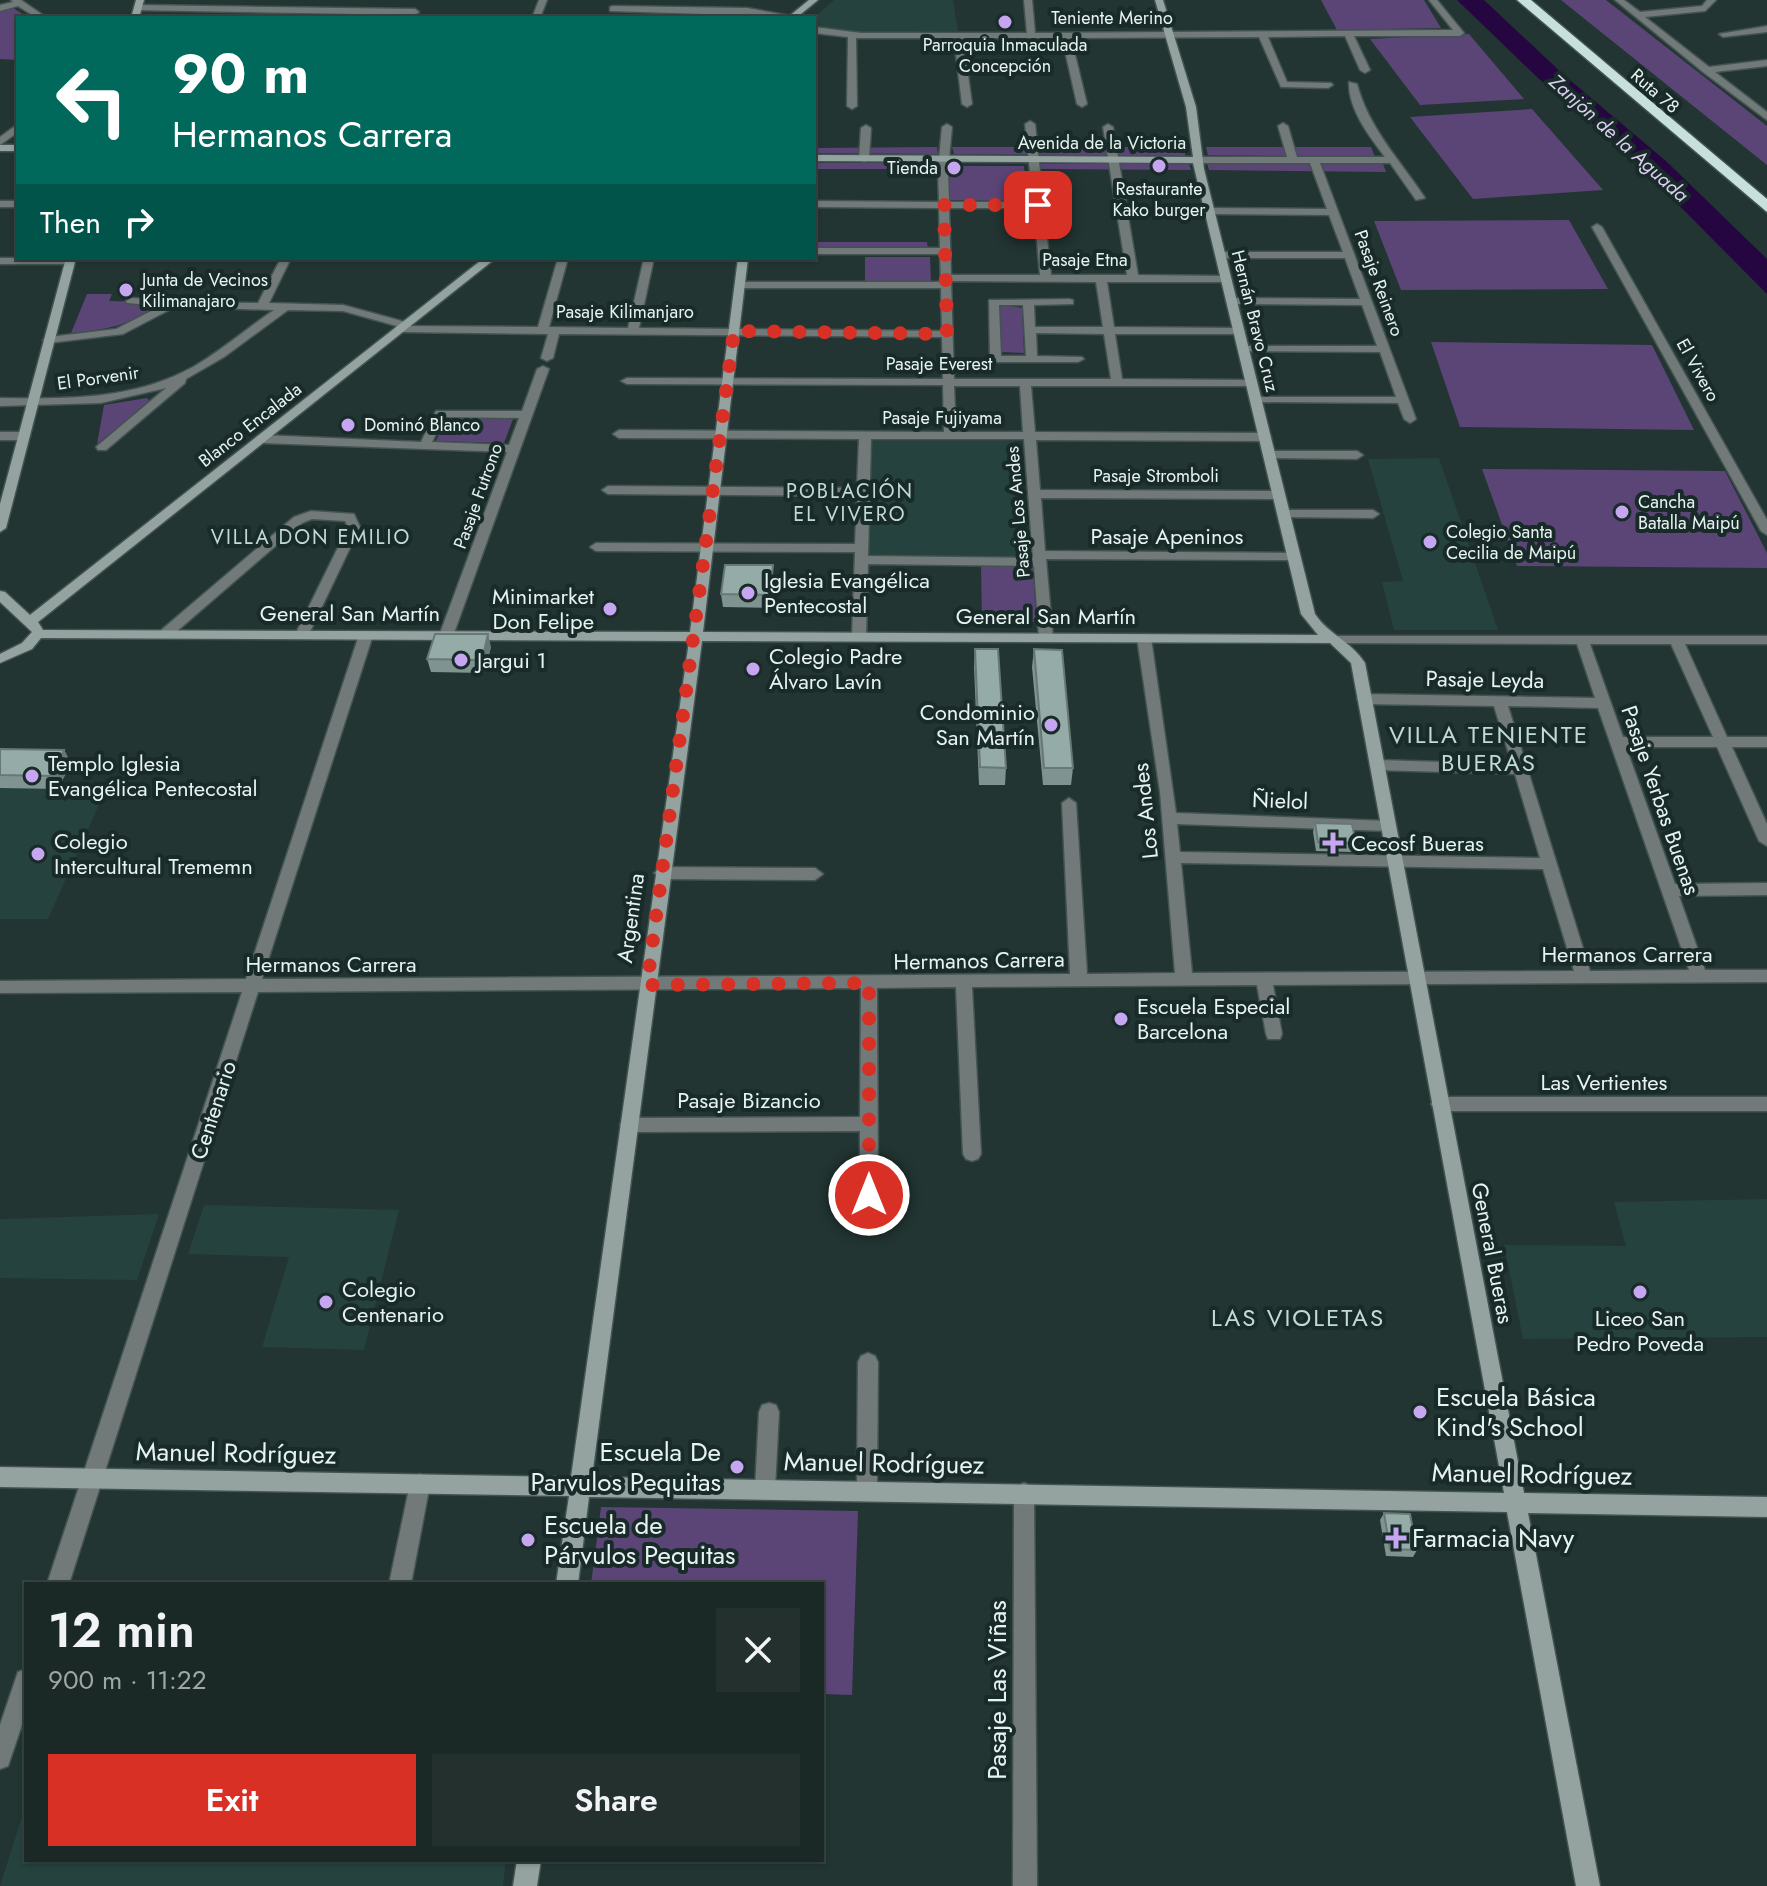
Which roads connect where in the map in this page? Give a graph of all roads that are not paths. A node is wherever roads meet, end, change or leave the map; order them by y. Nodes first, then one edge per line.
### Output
1 (421, 0) edge
2 (814, 0) edge
3 (1028, 0) edge
4 (1159, 0) edge
5 (1433, 0) edge
6 (1523, 0) edge
7 (1542, 0) edge
8 (1619, 0) edge
9 (1712, 0) edge
10 (17, 1) edge
11 (0, 8) edge
12 (138, 9) edge
13 (613, 9) edge
14 (322, 14) edge
15 (413, 15) edge
16 (1637, 15) junction
17 (40, 16) edge
18 (784, 16) edge
19 (793, 16) edge
20 (1767, 29) edge
21 (816, 30) edge
22 (1169, 33) junction
23 (1262, 33) junction
24 (1348, 33) junction
25 (1031, 34) junction
26 (1066, 34) junction
27 (1723, 34) dead end
28 (852, 35) junction
29 (958, 35) junction
30 (1767, 63) edge
31 (1365, 70) dead end
32 (1706, 70) junction
33 (1352, 84) dead end
34 (1328, 85) dead end
35 (967, 104) dead end
36 (1082, 104) dead end
37 (852, 106) dead end
38 (1767, 117) edge
39 (1030, 124) dead end
40 (1283, 126) dead end
41 (947, 127) dead end
42 (1108, 127) dead end
43 (866, 128) dead end
44 (16, 129) edge
45 (0, 145) edge
46 (816, 158) edge
47 (864, 159) junction
48 (945, 159) junction
49 (1033, 159) junction
50 (1113, 159) junction
51 (1197, 160) junction
52 (1293, 160) junction
53 (1314, 160) junction
54 (1391, 160) junction
55 (1757, 178) dead end
56 (1420, 198) dead end
57 (816, 204) edge
58 (944, 205) junction
59 (1038, 205) junction
60 (1767, 207) edge
61 (1209, 211) junction
62 (1333, 212) junction
63 (1597, 227) dead end
64 (816, 251) edge
65 (944, 251) junction
66 (1220, 255) junction
67 (1349, 255) junction
68 (71, 260) edge
69 (285, 260) edge
70 (488, 260) edge
71 (563, 260) edge
72 (649, 260) edge
73 (743, 260) edge
74 (0, 261) edge
75 (1046, 278) junction
76 (1101, 278) junction
77 (1133, 278) junction
78 (1226, 279) junction
79 (945, 282) junction
80 (740, 285) junction
81 (131, 301) dead end
82 (1231, 301) junction
83 (1028, 302) junction
84 (1069, 302) dead end
85 (1367, 302) junction
86 (177, 304) junction
87 (262, 305) junction
88 (287, 306) junction
89 (403, 327) junction
90 (548, 330) junction
91 (1030, 330) junction
92 (633, 331) junction
93 (734, 331) junction
94 (1109, 331) junction
95 (1239, 331) junction
96 (947, 334) junction
97 (49, 340) junction
98 (1243, 349) junction
99 (1384, 349) junction
100 (1032, 359) junction
101 (1078, 359) dead end
102 (188, 374) junction
103 (627, 381) dead end
104 (728, 382) junction
105 (948, 382) junction
106 (1025, 382) junction
107 (1117, 383) junction
108 (1251, 383) junction
109 (1256, 400) junction
110 (1403, 400) junction
111 (0, 402) edge
112 (33, 402) junction
113 (527, 415) junction
114 (1410, 419) dead end
115 (619, 434) dead end
116 (721, 435) junction
117 (865, 435) junction
118 (0, 436) edge
119 (24, 436) junction
120 (950, 436) junction
121 (1030, 436) junction
122 (1265, 437) junction
123 (262, 439) junction
124 (425, 445) junction
125 (102, 447) dead end
126 (514, 449) junction
127 (1269, 455) junction
128 (1357, 455) dead end
129 (608, 490) dead end
130 (714, 491) junction
131 (864, 492) junction
132 (1034, 494) junction
133 (1279, 495) junction
134 (1283, 514) junction
135 (1373, 514) dead end
136 (0, 528) edge
137 (1767, 531) edge
138 (596, 547) dead end
139 (707, 547) junction
140 (862, 554) junction
141 (1294, 557) junction
142 (1039, 558) junction
143 (0, 595) edge
144 (34, 628) junction
145 (164, 635) junction
146 (302, 635) junction
147 (366, 635) junction
148 (446, 636) junction
149 (696, 637) junction
150 (859, 637) junction
151 (1046, 638) junction
152 (1144, 638) junction
153 (1334, 639) junction
154 (1582, 640) junction
155 (1676, 640) junction
156 (1767, 640) edge
157 (0, 659) edge
158 (1364, 699) junction
159 (1500, 702) junction
160 (1604, 703) junction
161 (1618, 742) junction
162 (1722, 742) junction
163 (1767, 742) edge
164 (1377, 765) junction
165 (1521, 769) junction
166 (1069, 803) dead end
167 (1170, 818) junction
168 (1388, 826) junction
169 (1767, 841) edge
170 (1173, 857) junction
171 (1394, 862) junction
172 (1550, 864) junction
173 (662, 873) junction
174 (815, 874) dead end
175 (1767, 889) edge
176 (1670, 890) junction
177 (1699, 976) junction
178 (1767, 976) edge
179 (1417, 977) junction
180 (1584, 977) junction
181 (1264, 979) junction
182 (1184, 980) junction
183 (1079, 981) junction
184 (964, 982) junction
185 (869, 983) junction
186 (647, 985) junction
187 (254, 986) junction
188 (0, 987) edge
189 (1274, 1034) dead end
190 (1440, 1104) junction
191 (1767, 1104) edge
192 (869, 1124) junction
193 (629, 1125) junction
194 (972, 1154) dead end
195 (893, 1195) dead end
196 (868, 1362) dead end
197 (769, 1412) dead end
198 (0, 1477) edge
199 (93, 1478) junction
200 (867, 1482) junction
201 (420, 1484) junction
202 (580, 1486) junction
203 (765, 1489) junction
204 (1024, 1493) junction
205 (1516, 1501) junction
206 (1767, 1507) edge
207 (59, 1582) edge
208 (400, 1582) edge
209 (567, 1582) edge
210 (24, 1686) edge
211 (0, 1758) edge
212 (529, 1862) edge
213 (525, 1886) edge
214 (1025, 1886) edge
215 (1588, 1886) edge

1 - 15 street
2 - 19 street
3 - 25 street
4 - 22 street, Hernán Bravo Cruz
5 - 24 street, Teniente Merino
6 - 60 highway, Ruta 78
7 - 55 highway, Ruta 78
8 - 16 street
9 - 16 street
10 - 11 street
10 - 17 street
12 - 14 street
13 - 18 street
14 - 15 street
16 - 32 street
20 - 27 street
21 - 28 street, Teniente Merino
22 - 23 street, Teniente Merino
22 - 26 street, Teniente Merino
22 - 51 street, Hernán Bravo Cruz
23 - 24 street, Teniente Merino
23 - 34 street
24 - 31 street
25 - 26 street, Teniente Merino
25 - 29 street, Teniente Merino
26 - 36 street
28 - 29 street, Teniente Merino
28 - 37 street
29 - 35 street
30 - 32 street
32 - 38 street
33 - 54 street
39 - 49 street
40 - 52 street
41 - 48 street
42 - 50 street
43 - 47 street
44 - 45 street
46 - 47 street, Avenida de la Victoria
47 - 48 street, Avenida de la Victoria
48 - 49 street, Avenida de la Victoria
48 - 58 street
49 - 50 street, Avenida de la Victoria
49 - 59 street
50 - 51 street, Avenida de la Victoria
50 - 77 street
51 - 52 street, Avenida de la Victoria
51 - 61 street, Hernán Bravo Cruz
52 - 53 street, Avenida de la Victoria
53 - 54 street, Avenida de la Victoria
53 - 62 street, Pasaje Reinero
54 - 56 street
57 - 58 street
58 - 59 street
58 - 65 street
59 - 75 street
61 - 62 street
61 - 66 street, Hernán Bravo Cruz
62 - 67 street, Pasaje Reinero
63 - 137 street, El Vivero
64 - 65 street
65 - 79 street
66 - 67 street
66 - 78 street, Hernán Bravo Cruz
67 - 85 street, Pasaje Reinero
68 - 74 street
68 - 97 street
69 - 87 street
70 - 89 street, Blanco Encalada
71 - 90 street, Pasaje Futrono
72 - 92 street
73 - 80 street, Argentina
75 - 76 street, Pasaje Etna
75 - 79 street, Pasaje Etna
76 - 77 street, Pasaje Etna
76 - 94 street
77 - 78 street, Pasaje Etna
78 - 82 street, Hernán Bravo Cruz
79 - 80 street, Pasaje Etna
79 - 96 street
80 - 93 street, Argentina
81 - 86 street, Pasaje Kilimanjaro
82 - 85 street
82 - 95 street, Hernán Bravo Cruz
83 - 84 street
83 - 91 street
83 - 100 street
85 - 99 street, Pasaje Reinero
86 - 87 street, Pasaje Kilimanjaro
86 - 97 street, Pasaje Kilimanjaro
87 - 88 street, Pasaje Kilimanjaro
88 - 89 street, Pasaje Kilimanjaro
88 - 102 street, El Porvenir
89 - 90 street, Pasaje Kilimanjaro
89 - 123 street, Blanco Encalada
90 - 92 street, Pasaje Kilimanjaro
90 - 113 street, Pasaje Futrono
91 - 94 street
91 - 100 street
92 - 93 street, Pasaje Kilimanjaro
93 - 96 street, Pasaje Kilimanjaro
93 - 104 street, Argentina
94 - 95 street
94 - 107 street
95 - 98 street, Hernán Bravo Cruz
96 - 105 street
97 - 112 street
98 - 99 street
98 - 108 street, Hernán Bravo Cruz
99 - 110 street, Pasaje Reinero
100 - 101 street
102 - 112 street, El Porvenir
102 - 125 street
103 - 104 street, Pasaje Everest
104 - 105 street, Pasaje Everest
104 - 116 street, Argentina
105 - 106 street, Pasaje Everest
105 - 120 street
106 - 107 street, Pasaje Everest
106 - 121 street, Pasaje Los Andes
107 - 108 street, Pasaje Everest
108 - 109 street, Hernán Bravo Cruz
109 - 110 street
109 - 122 street, Hernán Bravo Cruz
110 - 114 street, Pasaje Reinero
111 - 112 street, El Porvenir
112 - 119 street
113 - 124 street
113 - 126 street, Pasaje Futrono
115 - 116 street, Pasaje Fujiyama
116 - 117 street, Pasaje Fujiyama
116 - 130 street, Argentina
117 - 120 street, Pasaje Fujiyama
117 - 131 street
118 - 119 street
119 - 136 street
120 - 121 street, Pasaje Fujiyama
121 - 122 street, Pasaje Fujiyama
121 - 132 street, Pasaje Los Andes
122 - 127 street, Hernán Bravo Cruz
123 - 124 street
123 - 144 street, Blanco Encalada
124 - 126 street
126 - 148 street, Pasaje Futrono
127 - 128 street
127 - 133 street, Hernán Bravo Cruz
129 - 130 street
130 - 131 street
130 - 139 street, Argentina
131 - 140 street
132 - 133 street, Pasaje Stromboli
132 - 142 street, Pasaje Los Andes
133 - 134 street, Hernán Bravo Cruz
134 - 135 street
134 - 141 street, Hernán Bravo Cruz
138 - 139 street
139 - 140 street
139 - 149 street, Argentina
140 - 142 street, Pasaje Apeninos
140 - 150 street
141 - 142 street, Pasaje Apeninos
141 - 153 street, Hernán Bravo Cruz
142 - 151 street, Pasaje Los Andes
143 - 144 street
144 - 145 street, General San Martín
144 - 157 street, Blanco Encalada
145 - 146 street, General San Martín
145 - 146 street
146 - 147 street, General San Martín
147 - 148 street, General San Martín
147 - 187 street, Centenario
148 - 149 street, General San Martín
149 - 150 street, General San Martín
149 - 173 street, Argentina
150 - 151 street, General San Martín
151 - 152 street, General San Martín
152 - 153 street, General San Martín
152 - 167 street, Los Andes
153 - 154 street, General San Martín
153 - 158 street, General Bueras
154 - 155 street, General San Martín
154 - 160 street, Pasaje Yerbas Buenas
155 - 156 street, General San Martín
155 - 162 street
158 - 159 street, Pasaje Leyda
158 - 164 street, General Bueras
159 - 160 street, Pasaje Leyda
159 - 165 street
160 - 161 street, Pasaje Yerbas Buenas
161 - 162 street
161 - 176 street, Pasaje Yerbas Buenas
162 - 163 street
162 - 169 street
164 - 165 street
164 - 168 street, General Bueras
165 - 172 street
166 - 183 street
167 - 168 street, Ñielol
167 - 170 street, Los Andes
168 - 171 street, General Bueras
170 - 171 street
170 - 182 street, Los Andes
171 - 172 street
171 - 179 street, General Bueras
172 - 180 street
173 - 174 street
173 - 186 street, Argentina
175 - 176 street
176 - 177 street, Pasaje Yerbas Buenas
177 - 178 street, Hermanos Carrera
177 - 180 street, Hermanos Carrera
179 - 180 street, Hermanos Carrera
179 - 181 street, Hermanos Carrera
179 - 190 street, General Bueras
181 - 182 street, Hermanos Carrera
181 - 189 street
182 - 183 street, Hermanos Carrera
183 - 184 street, Hermanos Carrera
184 - 185 street, Hermanos Carrera
184 - 194 street
185 - 186 street, Hermanos Carrera
185 - 192 street
186 - 187 street, Hermanos Carrera
186 - 193 street, Argentina
187 - 188 street, Hermanos Carrera
187 - 199 street, Centenario
190 - 191 street, Las Vertientes
190 - 205 street, General Bueras
192 - 193 street, Pasaje Bizancio
192 - 195 street
193 - 202 street, Argentina
196 - 200 street, Manuel Rodríguez
197 - 203 street
198 - 199 street, Manuel Rodríguez
199 - 201 street, Manuel Rodríguez
199 - 207 street, Centenario
200 - 203 street, Manuel Rodríguez
200 - 204 street, Manuel Rodríguez
201 - 202 street, Manuel Rodríguez
201 - 208 street
202 - 203 street, Manuel Rodríguez
202 - 209 street, Argentina
204 - 205 street, Manuel Rodríguez
204 - 214 street, Pasaje Las Viñas
205 - 206 street, Manuel Rodríguez
205 - 215 street, General Bueras
210 - 211 street
212 - 213 street

